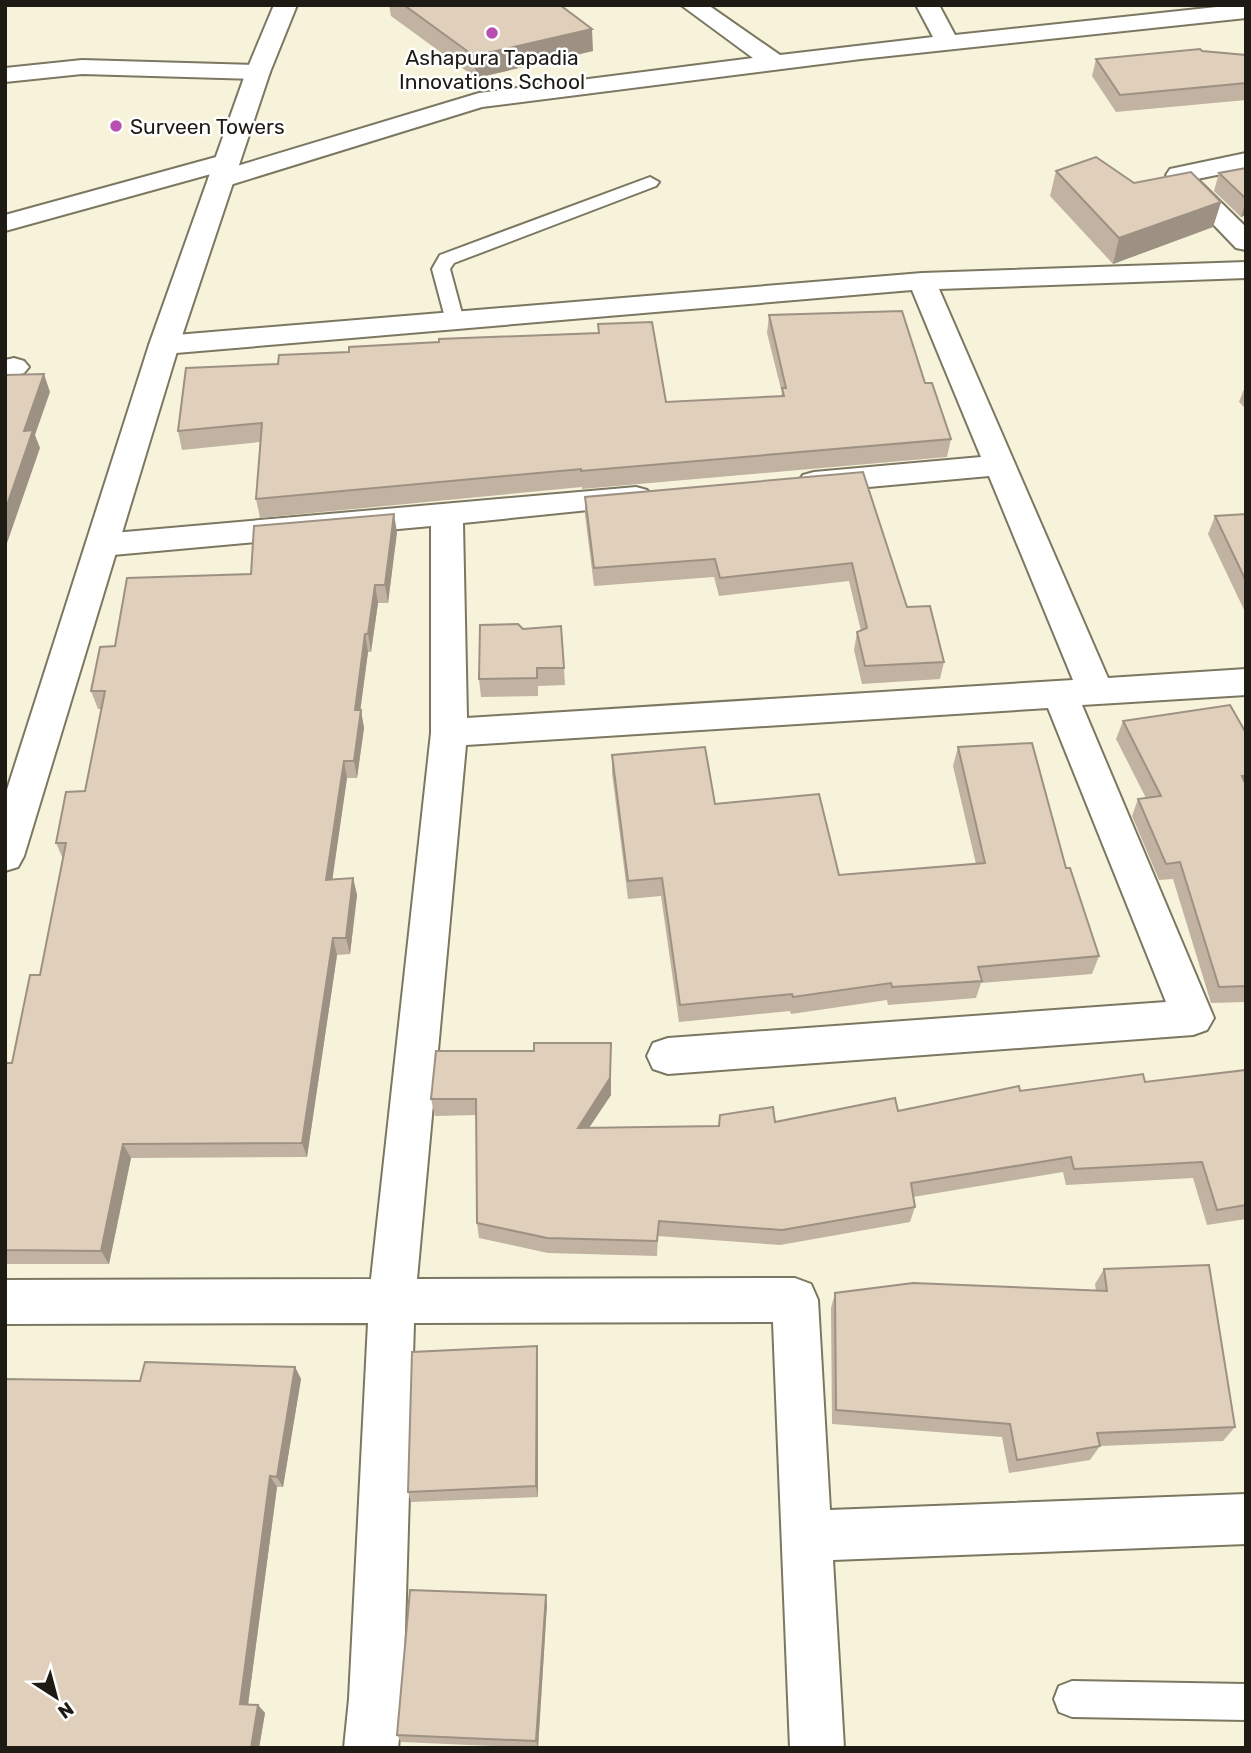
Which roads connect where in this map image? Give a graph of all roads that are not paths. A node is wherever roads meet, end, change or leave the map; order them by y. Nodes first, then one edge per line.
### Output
1 (286, 5) edge
2 (692, 5) edge
3 (928, 5) edge
4 (1246, 11) edge
5 (948, 43) junction
6 (776, 63) junction
7 (258, 72) junction
8 (5, 75) edge
9 (1246, 160) edge
10 (224, 170) junction
11 (650, 182) dead end
12 (5, 223) edge
13 (1246, 242) edge
14 (1246, 270) edge
15 (922, 281) junction
16 (454, 321) junction
17 (164, 345) junction
18 (1000, 465) junction
19 (779, 485) edge
20 (668, 495) edge
21 (447, 514) junction
22 (102, 545) junction
23 (1246, 682) edge
24 (1078, 693) junction
25 (449, 733) junction
26 (5, 856) edge
27 (668, 1056) dead end
28 (392, 1300) junction
29 (5, 1302) edge
30 (1246, 1519) edge
31 (807, 1536) junction
32 (1072, 1699) dead end
33 (1246, 1702) edge
34 (371, 1748) edge
35 (817, 1748) edge

1 - 7 street
2 - 6 street
3 - 5 street
4 - 5 street
5 - 6 street
6 - 10 street
7 - 8 street
7 - 10 street
9 - 13 street
10 - 12 street
10 - 17 street
11 - 16 lane
14 - 15 street
15 - 16 street
15 - 18 street
16 - 17 street
17 - 22 street
18 - 19 street
18 - 24 street
20 - 21 street
21 - 22 street
21 - 25 street
22 - 26 street
23 - 24 street
24 - 25 street
24 - 27 street
25 - 28 street
28 - 29 street
28 - 31 street
28 - 34 street
30 - 31 street
31 - 35 street
32 - 33 lane

